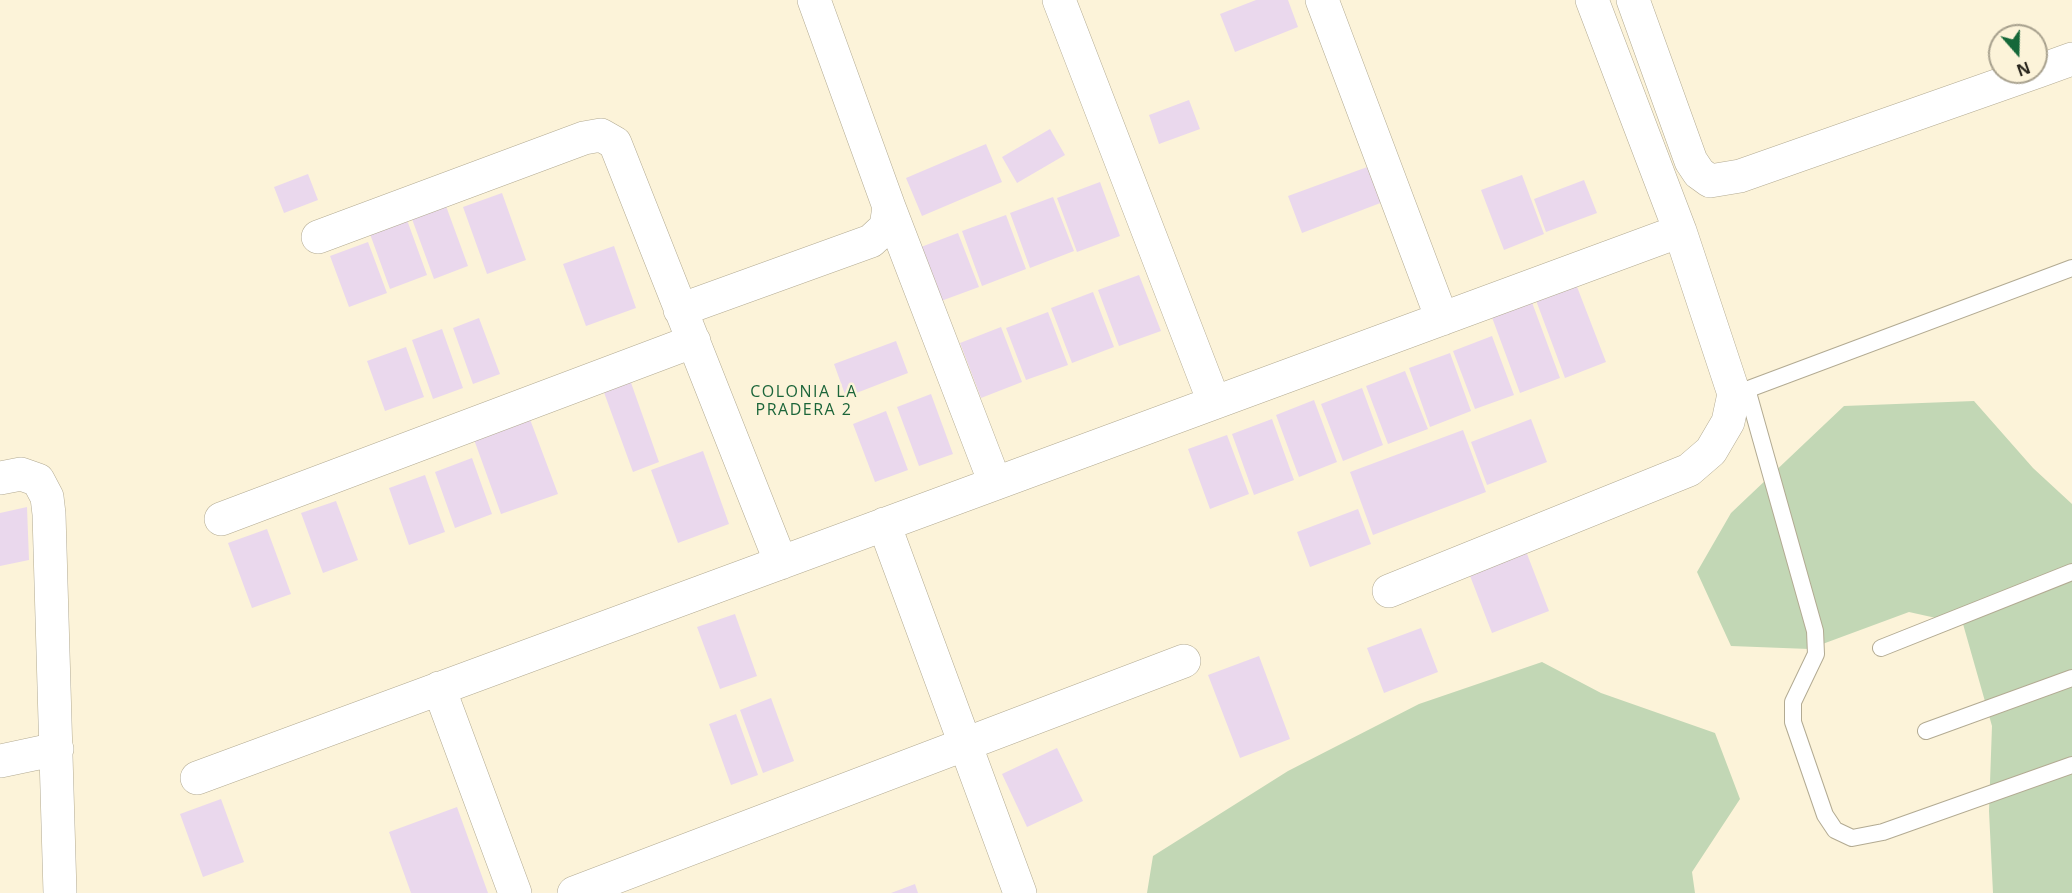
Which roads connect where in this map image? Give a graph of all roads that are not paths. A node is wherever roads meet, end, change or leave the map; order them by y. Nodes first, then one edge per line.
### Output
1 (814, 0) edge
2 (1059, 0) edge
3 (1322, 0) edge
4 (1592, 0) edge
5 (1633, 0) edge
6 (2072, 59) edge
7 (2048, 68) edge
8 (2002, 84) edge
9 (889, 207) junction
10 (1680, 231) junction
11 (318, 237) dead end
12 (2072, 268) edge
13 (680, 310) junction
14 (1442, 319) junction
15 (693, 340) junction
16 (1741, 392) junction
17 (1214, 402) junction
18 (0, 478) edge
19 (995, 483) junction
20 (221, 519) dead end
21 (884, 524) junction
22 (781, 562) junction
23 (2072, 572) edge
24 (1389, 591) dead end
25 (1881, 648) dead end
26 (1184, 661) dead end
27 (2072, 678) edge
28 (439, 688) junction
29 (1926, 731) dead end
30 (967, 746) junction
31 (57, 749) junction
32 (0, 761) edge
33 (2072, 765) edge
34 (197, 778) dead end
35 (60, 893) edge
36 (515, 893) edge
37 (574, 893) edge
38 (1020, 893) edge

1 - 9 street
2 - 17 street
3 - 14 street
4 - 10 street
5 - 8 street
6 - 7 street
9 - 13 street
9 - 19 street
10 - 14 street
10 - 16 street
11 - 13 street
12 - 16 lane
13 - 15 street
14 - 17 street
15 - 20 street
15 - 22 street
16 - 24 street
16 - 33 lane
17 - 19 street
18 - 31 street
19 - 21 street
21 - 22 street
21 - 30 street
22 - 28 street
23 - 25 lane
26 - 30 street
27 - 29 lane
28 - 34 street
28 - 36 street
30 - 37 street
30 - 38 street
31 - 32 street
31 - 35 street

